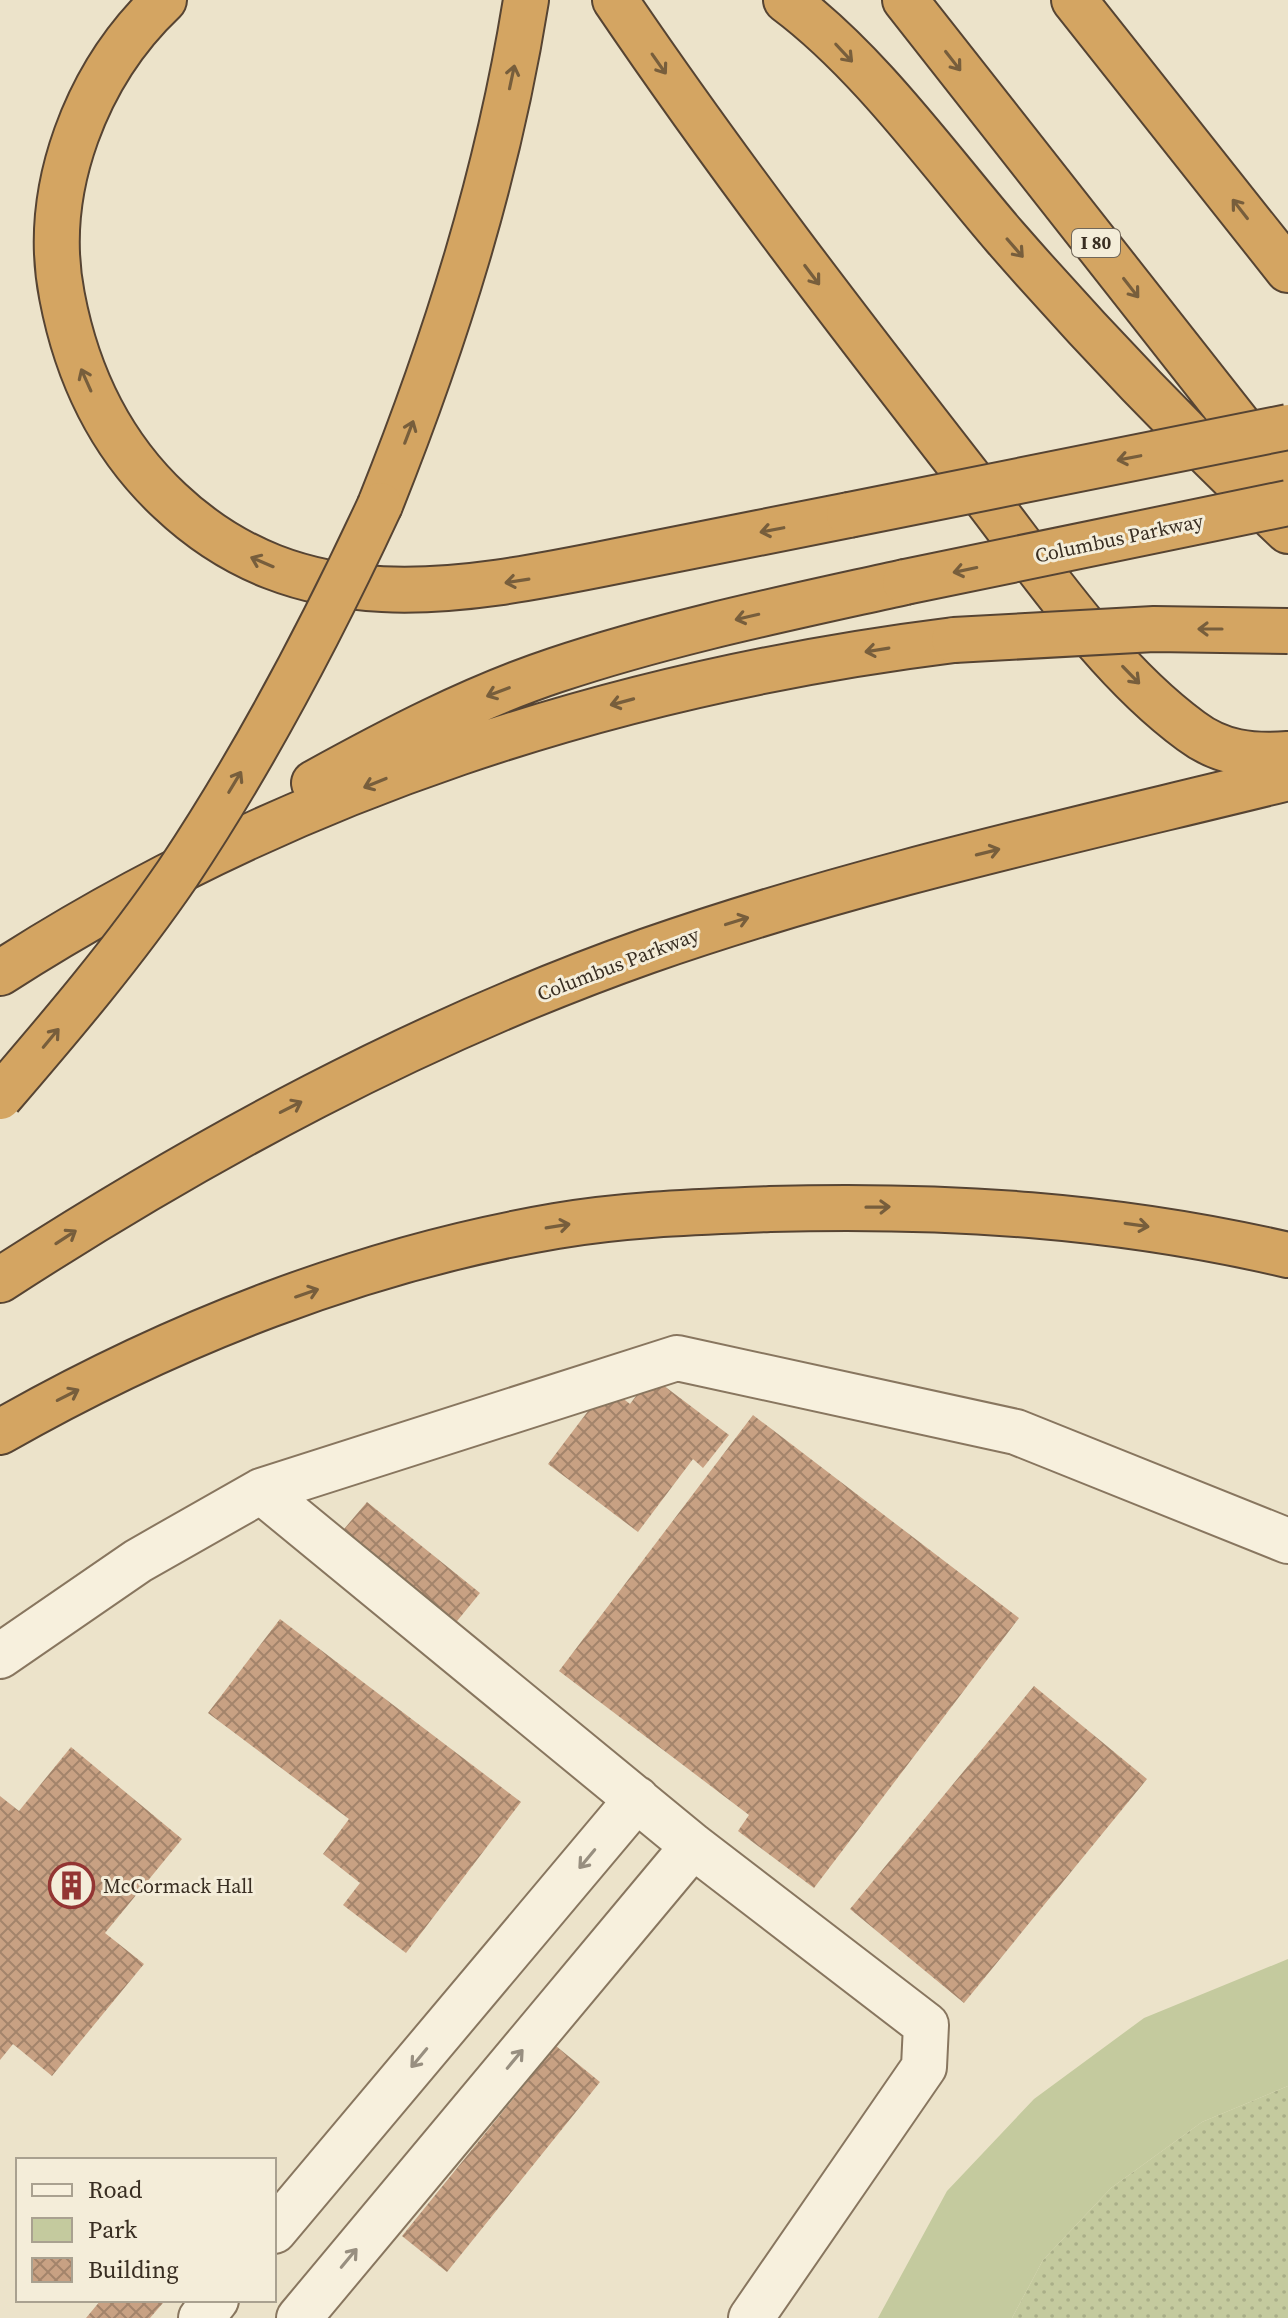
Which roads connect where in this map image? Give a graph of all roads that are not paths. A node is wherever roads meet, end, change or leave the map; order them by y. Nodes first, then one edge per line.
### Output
1 (164, 0) edge
2 (526, 0) edge
3 (615, 0) edge
4 (786, 0) edge
5 (905, 0) edge
6 (1074, 0) edge
7 (1288, 270) edge
8 (1288, 427) edge
9 (1288, 487) edge
10 (1288, 503) edge
11 (1288, 531) edge
12 (1288, 631) edge
13 (1288, 754) edge
14 (1288, 778) edge
15 (14, 965) edge
16 (0, 1097) edge
17 (1288, 1255) edge
18 (0, 1280) edge
19 (0, 1432) edge
20 (261, 1491) junction
21 (1288, 1541) edge
22 (0, 1656) edge
23 (637, 1799) junction
24 (693, 1846) junction
25 (276, 2229) edge
26 (214, 2302) edge
27 (201, 2318) edge
28 (299, 2318) edge
29 (751, 2318) edge

8 -> 1 highway, bridge
16 -> 2 highway, bridge
3 -> 13 highway
4 -> 11 highway
5 -> 9 highway, I 80
7 -> 6 highway
10 -> 15 highway, Columbus Parkway, bridge
12 -> 15 highway, bridge
18 -> 14 highway, Columbus Parkway
19 -> 17 highway
20 - 21 street
20 - 22 street
20 - 23 street
23 - 24 street
23 -> 25 street
28 -> 24 street
24 - 29 street
26 - 27 street

